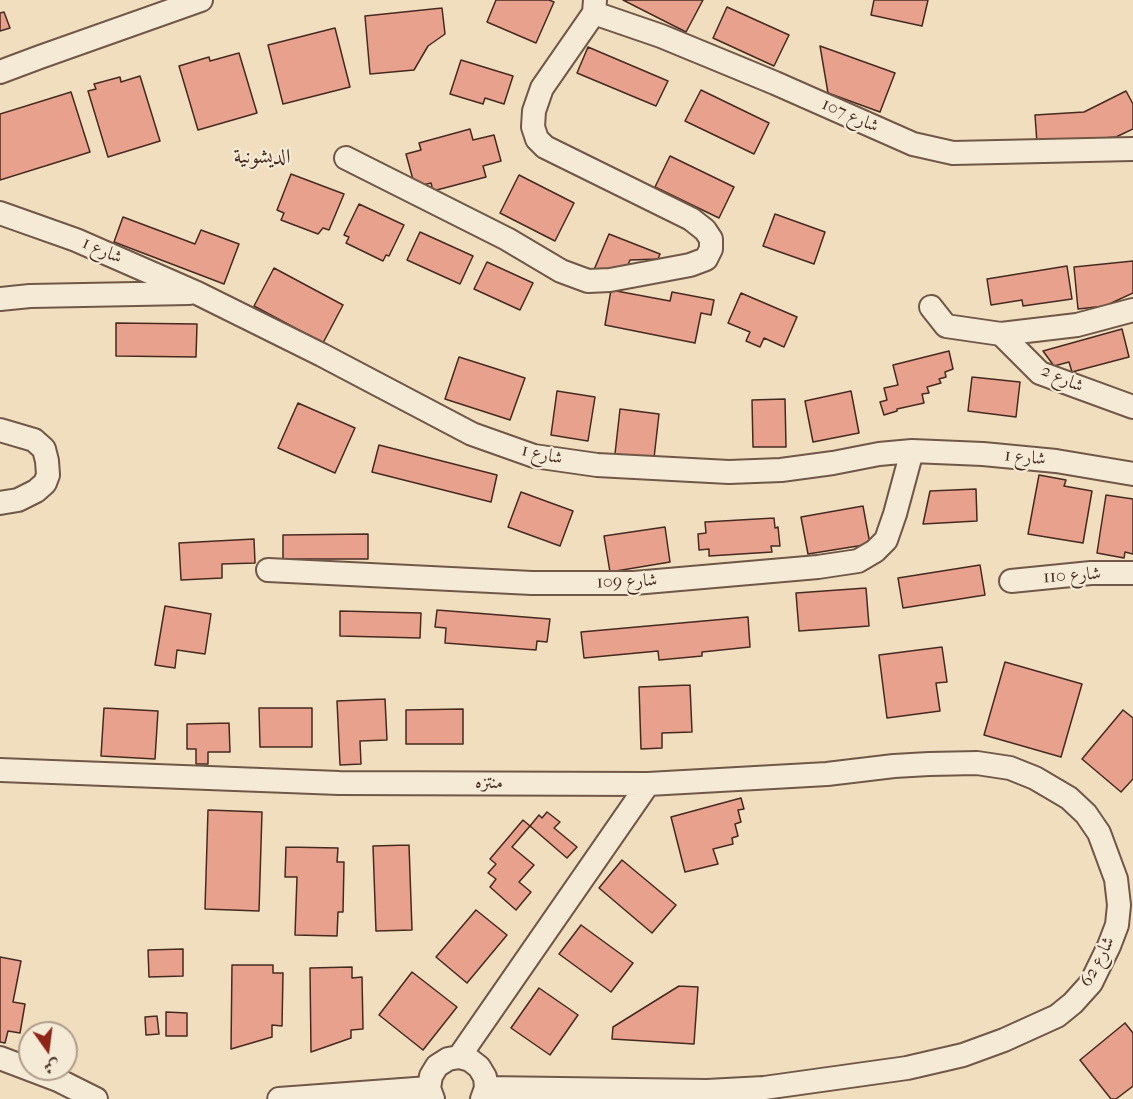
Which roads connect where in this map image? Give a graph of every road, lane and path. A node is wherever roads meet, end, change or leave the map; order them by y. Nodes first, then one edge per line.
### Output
1 (201, 0) edge
2 (594, 7) edge
3 (0, 72) edge
4 (1133, 149) edge
5 (346, 158) dead end
6 (0, 213) edge
7 (197, 293) junction
8 (0, 299) edge
9 (931, 307) dead end
10 (1133, 310) edge
11 (1001, 334) junction
12 (1133, 407) edge
13 (0, 430) edge
14 (912, 451) junction
15 (1133, 474) edge
16 (0, 503) edge
17 (268, 570) dead end
18 (1133, 573) edge
19 (1011, 581) dead end
20 (0, 770) edge
21 (648, 784) junction
22 (459, 1057) junction
23 (0, 1058) edge
24 (484, 1093) edge
25 (431, 1094) edge
26 (763, 1094) edge
27 (96, 1099) edge
28 (279, 1099) edge

1 - 3 street
2 - 4 street, شارع 107
2 - 5 street
6 - 7 street, شارع 1
7 - 8 street
7 - 14 street, شارع 1
9 - 11 street
10 - 11 street
11 - 12 street, شارع 2
13 - 16 street
14 - 15 street, شارع 1
14 - 17 street, شارع 109
18 - 19 street, شارع 110
20 - 21 street, منتزه
21 - 22 street
21 - 26 street, شارع 62
22 - 24 street
22 - 25 street
23 - 27 street
24 - 26 street, شارع 62
25 - 28 street

